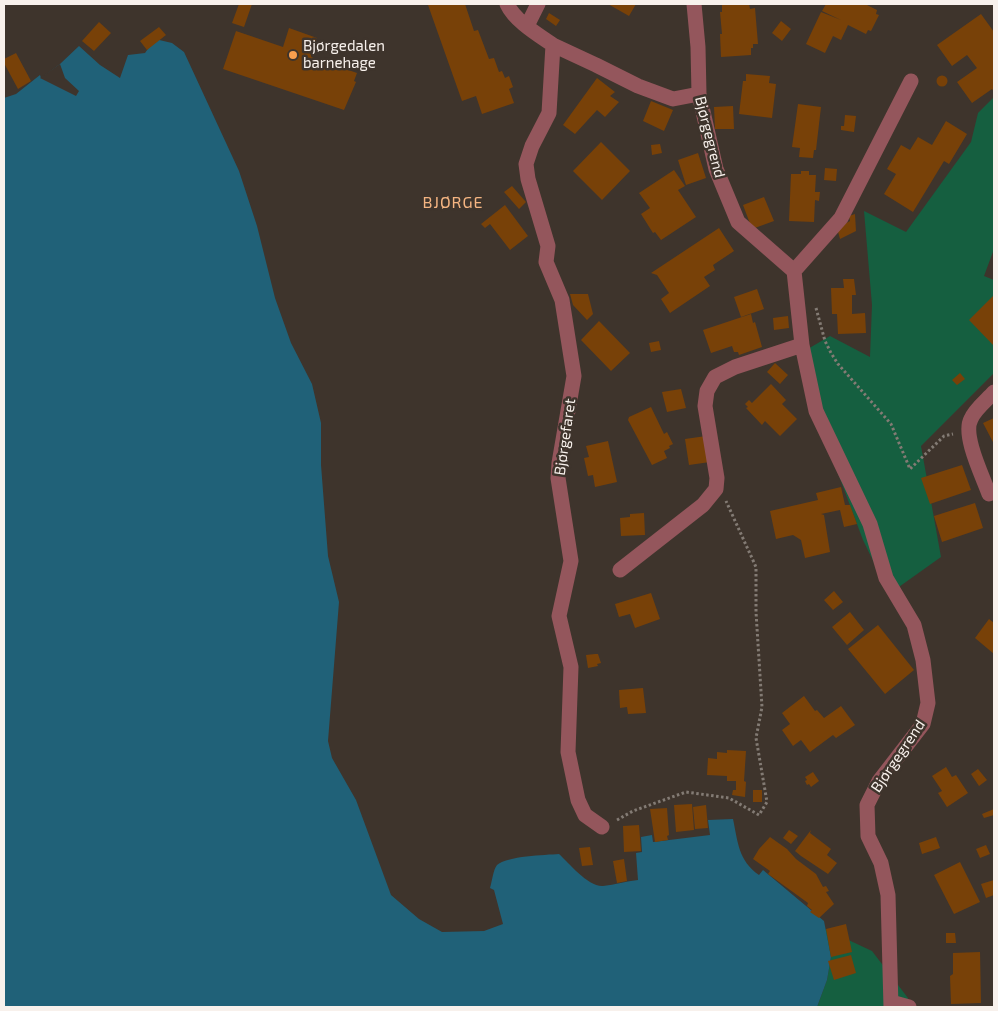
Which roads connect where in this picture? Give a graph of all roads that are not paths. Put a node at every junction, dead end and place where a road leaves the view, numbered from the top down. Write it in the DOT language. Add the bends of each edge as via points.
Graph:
graph roads {
  1 [pos="507,4"];
  2 [pos="538,4"];
  3 [pos="694,4"];
  4 [pos="527,26"];
  5 [pos="552,45"];
  6 [pos="912,82"];
  7 [pos="699,94"];
  8 [pos="794,271"];
  9 [pos="802,345"];
  10 [pos="994,392"];
  11 [pos="988,494"];
  12 [pos="620,570"];
  13 [pos="602,827"];
  14 [pos="891,1005"];
  15 [pos="909,1007"];
  1 -- 4 [label="street"];
  2 -- 4 [label="street"];
  3 -- 7 [label="street, Bjørgegrend"];
  4 -- 5 [label="street"];
  5 -- 7 [label="street" via="673,99"];
  5 -- 13 [label="street, Bjørgefaret" via="549,113 526,164 548,246 546,262 562,300 574,376 558,478 571,561 559,616 571,667 568,752 578,800 585,815"];
  6 -- 8 [label="street" via="841,218"];
  7 -- 8 [label="street, Bjørgegrend" via="716,169 738,222"];
  8 -- 9 [label="street, Bjørgegrend"];
  9 -- 12 [label="street" via="715,377 707,390 705,406 716,489 703,505"];
  9 -- 14 [label="street, Bjørgegrend" via="816,411 870,524 886,578 914,625 923,660 928,703 923,724 879,781 867,805 868,836 881,863 888,895"];
  10 -- 11 [label="street" via="970,418 968,429"];
  14 -- 15 [label="street"];
}
